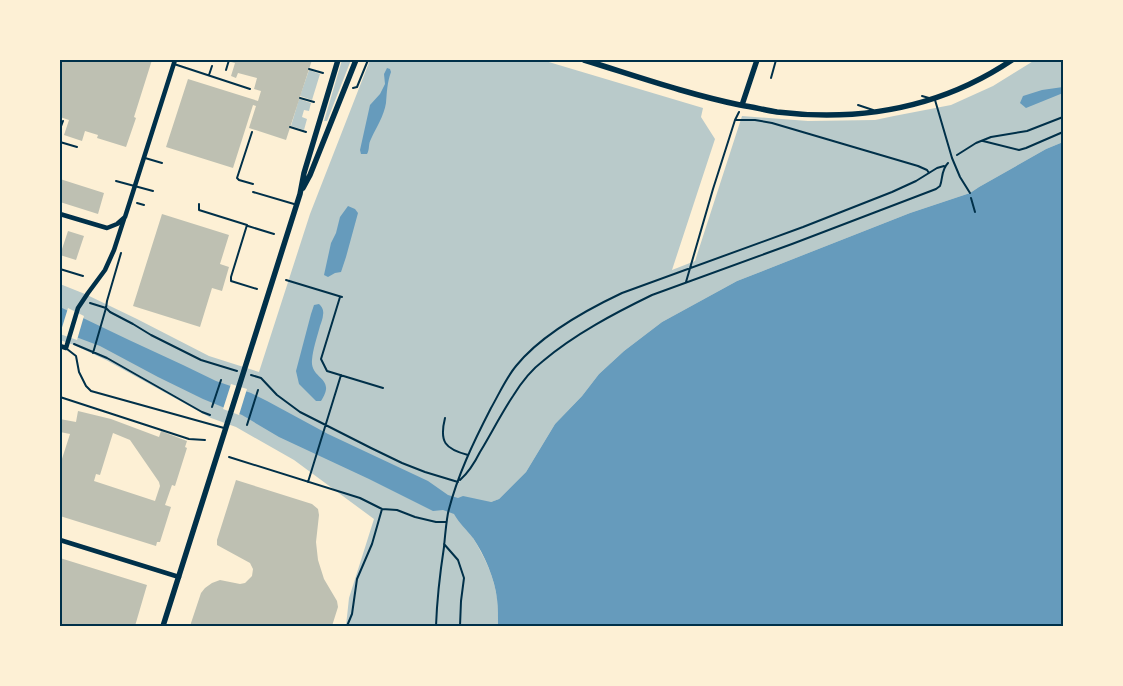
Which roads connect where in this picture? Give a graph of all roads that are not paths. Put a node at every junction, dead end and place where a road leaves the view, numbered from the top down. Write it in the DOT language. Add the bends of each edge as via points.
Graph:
graph roads {
  1 [pos="338,60"];
  2 [pos="356,60"];
  3 [pos="584,60"];
  4 [pos="757,60"];
  5 [pos="776,60"];
  6 [pos="999,61"];
  7 [pos="174,62"];
  8 [pos="1010,62"];
  9 [pos="212,66"];
  10 [pos="209,76"];
  11 [pos="771,78"];
  12 [pos="963,80"];
  13 [pos="972,82"];
  14 [pos="250,89"];
  15 [pos="922,96"];
  16 [pos="934,99"];
  17 [pos="742,105"];
  18 [pos="858,105"];
  19 [pos="878,112"];
  20 [pos="63,121"];
  21 [pos="60,129"];
  22 [pos="60,142"];
  23 [pos="77,147"];
  24 [pos="145,158"];
  25 [pos="162,163"];
  26 [pos="116,181"];
  27 [pos="135,186"];
  28 [pos="153,192"];
  29 [pos="252,192"];
  30 [pos="970,193"];
  31 [pos="300,194"];
  32 [pos="296,205"];
  33 [pos="60,214"];
  34 [pos="125,217"];
  35 [pos="60,269"];
  36 [pos="83,276"];
  37 [pos="61,347"];
  38 [pos="226,429"];
  39 [pos="60,540"];
  40 [pos="179,577"];
  41 [pos="163,626"];
  1 -- 31 [label="street"];
  2 -- 31 [label="street"];
  3 -- 17 [label="street"];
  4 -- 17 [label="street"];
  5 -- 11 [label="lane"];
  6 -- 8 [label="lane"];
  7 -- 10 [label="lane"];
  7 -- 24 [label="street"];
  8 -- 13 [label="street"];
  9 -- 10 [label="lane"];
  10 -- 14 [label="lane"];
  12 -- 13 [label="lane"];
  13 -- 16 [label="street"];
  15 -- 16 [label="lane"];
  16 -- 19 [label="street"];
  16 -- 30 [label="lane" via="952,158"];
  17 -- 19 [label="street" via="819,115"];
  18 -- 19 [label="lane"];
  20 -- 21 [label="lane"];
  22 -- 23 [label="lane"];
  24 -- 25 [label="lane"];
  24 -- 27 [label="street"];
  26 -- 27 [label="lane"];
  27 -- 28 [label="lane"];
  27 -- 34 [label="street"];
  29 -- 32 [label="lane"];
  31 -- 32 [label="street"];
  32 -- 38 [label="street"];
  33 -- 34 [label="street" via="107,228"];
  34 -- 37 [label="street" via="105,270 77,311 69,337"];
  35 -- 36 [label="lane"];
  37 -- 38 [label="lane" via="76,356 79,372 91,391"];
  38 -- 40 [label="street"];
  39 -- 40 [label="street"];
  40 -- 41 [label="street"];
}
